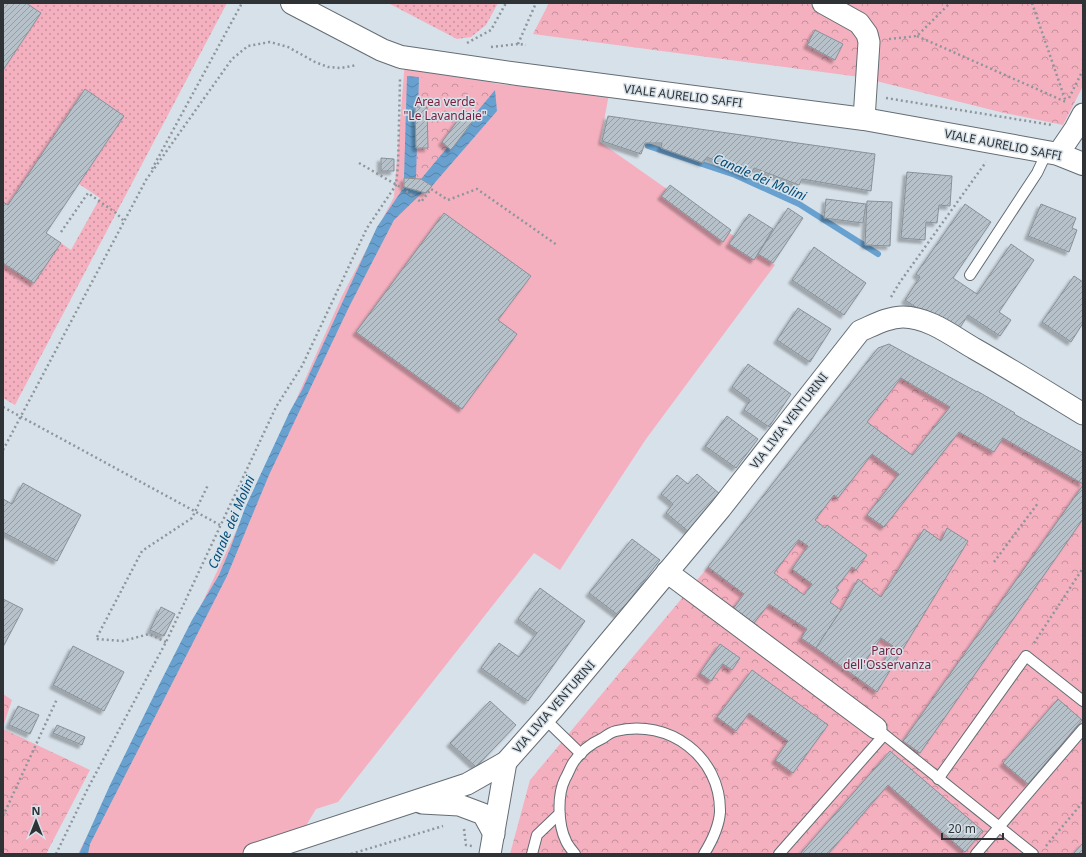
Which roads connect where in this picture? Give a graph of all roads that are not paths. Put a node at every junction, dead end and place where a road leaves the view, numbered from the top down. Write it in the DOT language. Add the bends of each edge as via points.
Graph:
graph roads {
  1 [pos="292,3"];
  2 [pos="823,3"];
  3 [pos="1075,115"];
  4 [pos="864,119"];
  5 [pos="1053,153"];
  6 [pos="1083,164"];
  7 [pos="970,275"];
  8 [pos="1083,414"];
  9 [pos="667,572"];
  10 [pos="1083,701"];
  11 [pos="545,719"];
  12 [pos="1083,728"];
  13 [pos="880,732"];
  14 [pos="581,754"];
  15 [pos="506,762"];
  16 [pos="938,779"];
  17 [pos="411,802"];
  18 [pos="559,814"];
  19 [pos="999,827"];
  20 [pos="492,846"];
  21 [pos="254,854"];
  22 [pos="532,854"];
  23 [pos="575,854"];
  24 [pos="704,854"];
  25 [pos="779,854"];
  26 [pos="976,854"];
  27 [pos="1033,854"];
  1 -- 4 [label="street, VIALE AURELIO SAFFI" via="382,50 401,57"];
  2 -- 4 [label="street" via="859,23 867,34 869,42"];
  3 -- 5 [label="street"];
  4 -- 5 [label="street, VIALE AURELIO SAFFI"];
  5 -- 6 [label="street, VIALE AURELIO SAFFI"];
  5 -- 7 [label="lane"];
  8 -- 9 [label="street, VIA LIVIA VENTURINI" via="936,324 904,317 890,318 860,331 721,508"];
  9 -- 11 [label="street, VIA LIVIA VENTURINI"];
  9 -- 13 [label="street"];
  10 -- 16 [label="lane" via="1026,656"];
  11 -- 14 [label="lane"];
  11 -- 15 [label="street, VIA LIVIA VENTURINI"];
  12 -- 19 [label="lane"];
  13 -- 16 [label="lane"];
  13 -- 25 [label="lane"];
  14 -- 18 [label="lane" via="573,762 562,787"];
  14 -- 24 [label="lane" via="593,743 616,731 641,728 666,732 689,745 706,763 717,786 720,812 714,837"];
  15 -- 17 [label="street, VIA LIVIA VENTURINI" via="467,784"];
  15 -- 20 [label="street"];
  16 -- 19 [label="lane"];
  17 -- 20 [label="street, VIA LIVIA VENTURINI" via="459,805 483,814"];
  17 -- 21 [label="street, VIA LIVIA VENTURINI"];
  18 -- 22 [label="lane" via="537,835"];
  18 -- 23 [label="lane" via="566,841"];
  19 -- 26 [label="lane"];
  19 -- 27 [label="lane"];
}
